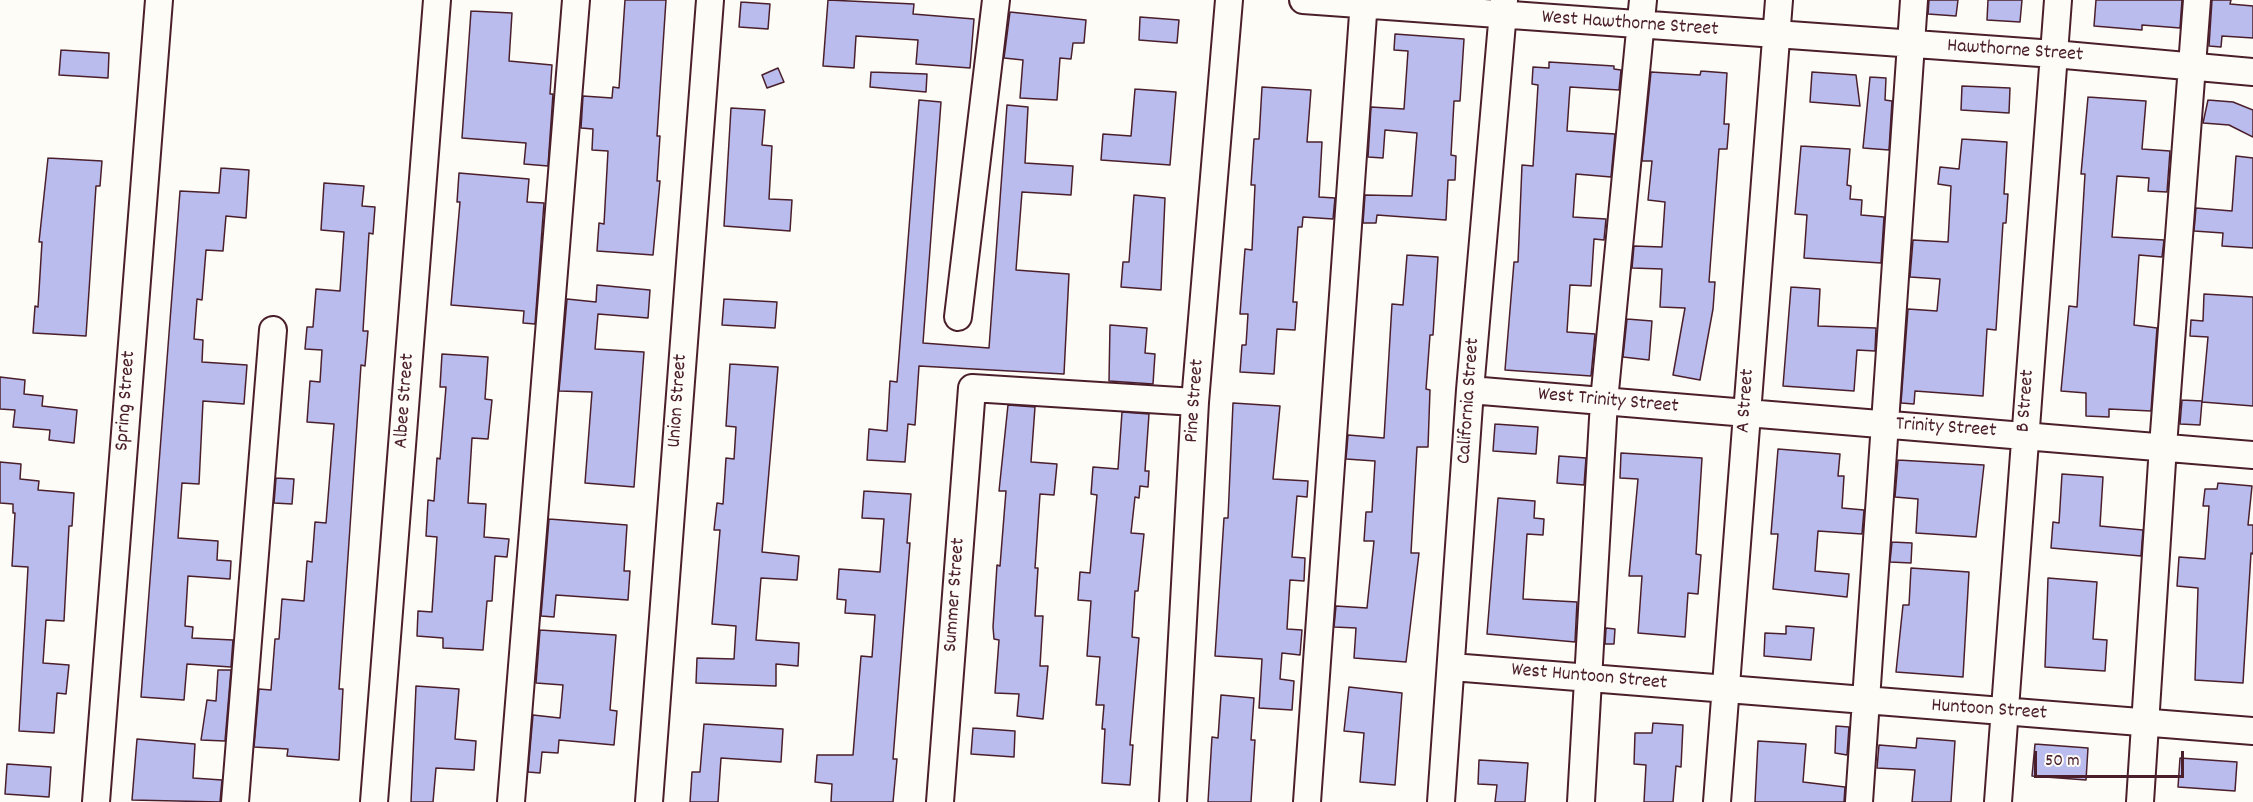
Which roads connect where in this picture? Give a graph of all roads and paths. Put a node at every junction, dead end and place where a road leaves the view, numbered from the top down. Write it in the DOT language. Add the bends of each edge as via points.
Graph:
graph roads {
  1 [pos="159,0"];
  2 [pos="437,0"];
  3 [pos="576,0"];
  4 [pos="710,0"];
  5 [pos="996,0"];
  6 [pos="1229,0"];
  7 [pos="1303,0"];
  8 [pos="1643,0"];
  9 [pos="1779,0"];
  10 [pos="1914,0"];
  11 [pos="2058,0"];
  12 [pos="2197,0"];
  13 [pos="1364,2"];
  14 [pos="1503,8"];
  15 [pos="1641,26"];
  16 [pos="1777,36"];
  17 [pos="1910,45"];
  18 [pos="2054,54"];
  19 [pos="2193,67"];
  20 [pos="2253,72"];
  21 [pos="958,317"];
  22 [pos="273,330"];
  23 [pos="1470,390"];
  24 [pos="1604,401"];
  25 [pos="1195,402"];
  26 [pos="1746,413"];
  27 [pos="1886,425"];
  28 [pos="2024,435"];
  29 [pos="2163,446"];
  30 [pos="2253,455"];
  31 [pos="1452,667"];
  32 [pos="1590,678"];
  33 [pos="1725,689"];
  34 [pos="1866,702"];
  35 [pos="2005,713"];
  36 [pos="2145,723"];
  37 [pos="2253,731"];
  38 [pos="96,802"];
  39 [pos="235,802"];
  40 [pos="374,802"];
  41 [pos="511,802"];
  42 [pos="649,802"];
  43 [pos="940,802"];
  44 [pos="1173,802"];
  45 [pos="1307,802"];
  46 [pos="1441,802"];
  47 [pos="1581,802"];
  48 [pos="1717,802"];
  49 [pos="1859,802"];
  50 [pos="1998,802"];
  51 [pos="2140,802"];
  1 -- 38 [label="street, Spring Street"];
  2 -- 40 [label="street, Albee Street"];
  3 -- 41 [label="street"];
  4 -- 42 [label="street, Union Street"];
  5 -- 21 [label="street"];
  6 -- 25 [label="street, Pine Street"];
  7 -- 13 [label="street, West Hawthorne Street"];
  8 -- 15 [label="street"];
  9 -- 16 [label="street, A Street"];
  10 -- 17 [label="street"];
  11 -- 18 [label="street, B Street"];
  12 -- 19 [label="street"];
  13 -- 14 [label="street, West Hawthorne Street"];
  13 -- 45 [label="street"];
  14 -- 15 [label="street, West Hawthorne Street"];
  14 -- 23 [label="street, California Street"];
  15 -- 16 [label="street, West Hawthorne Street"];
  15 -- 24 [label="street"];
  16 -- 17 [label="street, Hawthorne Street"];
  16 -- 26 [label="street, A Street"];
  17 -- 18 [label="street, Hawthorne Street"];
  17 -- 27 [label="street"];
  18 -- 19 [label="street, Hawthorne Street"];
  18 -- 28 [label="street, B Street"];
  19 -- 20 [label="street, Hawthorne Street"];
  19 -- 29 [label="street"];
  22 -- 39 [label="street"];
  23 -- 24 [label="street, West Trinity Street"];
  23 -- 31 [label="street, California Street"];
  24 -- 26 [label="street, West Trinity Street"];
  24 -- 32 [label="street"];
  25 -- 43 [label="street, Summer Street" via="972,388"];
  25 -- 44 [label="street, Pine Street"];
  26 -- 27 [label="street, Trinity Street"];
  26 -- 33 [label="street, A Street"];
  27 -- 28 [label="street, Trinity Street"];
  27 -- 34 [label="street"];
  28 -- 29 [label="street, Trinity Street"];
  28 -- 35 [label="street, B Street"];
  29 -- 30 [label="street, Trinity Street"];
  29 -- 36 [label="street"];
  31 -- 32 [label="street, West Huntoon Street"];
  31 -- 46 [label="street, California Street"];
  32 -- 33 [label="street, West Huntoon Street"];
  32 -- 47 [label="street"];
  33 -- 34 [label="street, Huntoon Street"];
  33 -- 48 [label="street, A Street"];
  34 -- 35 [label="street, Huntoon Street"];
  34 -- 49 [label="street"];
  35 -- 36 [label="street, Huntoon Street"];
  35 -- 50 [label="street, B Street"];
  36 -- 37 [label="street, Huntoon Street"];
  36 -- 51 [label="street"];
}
